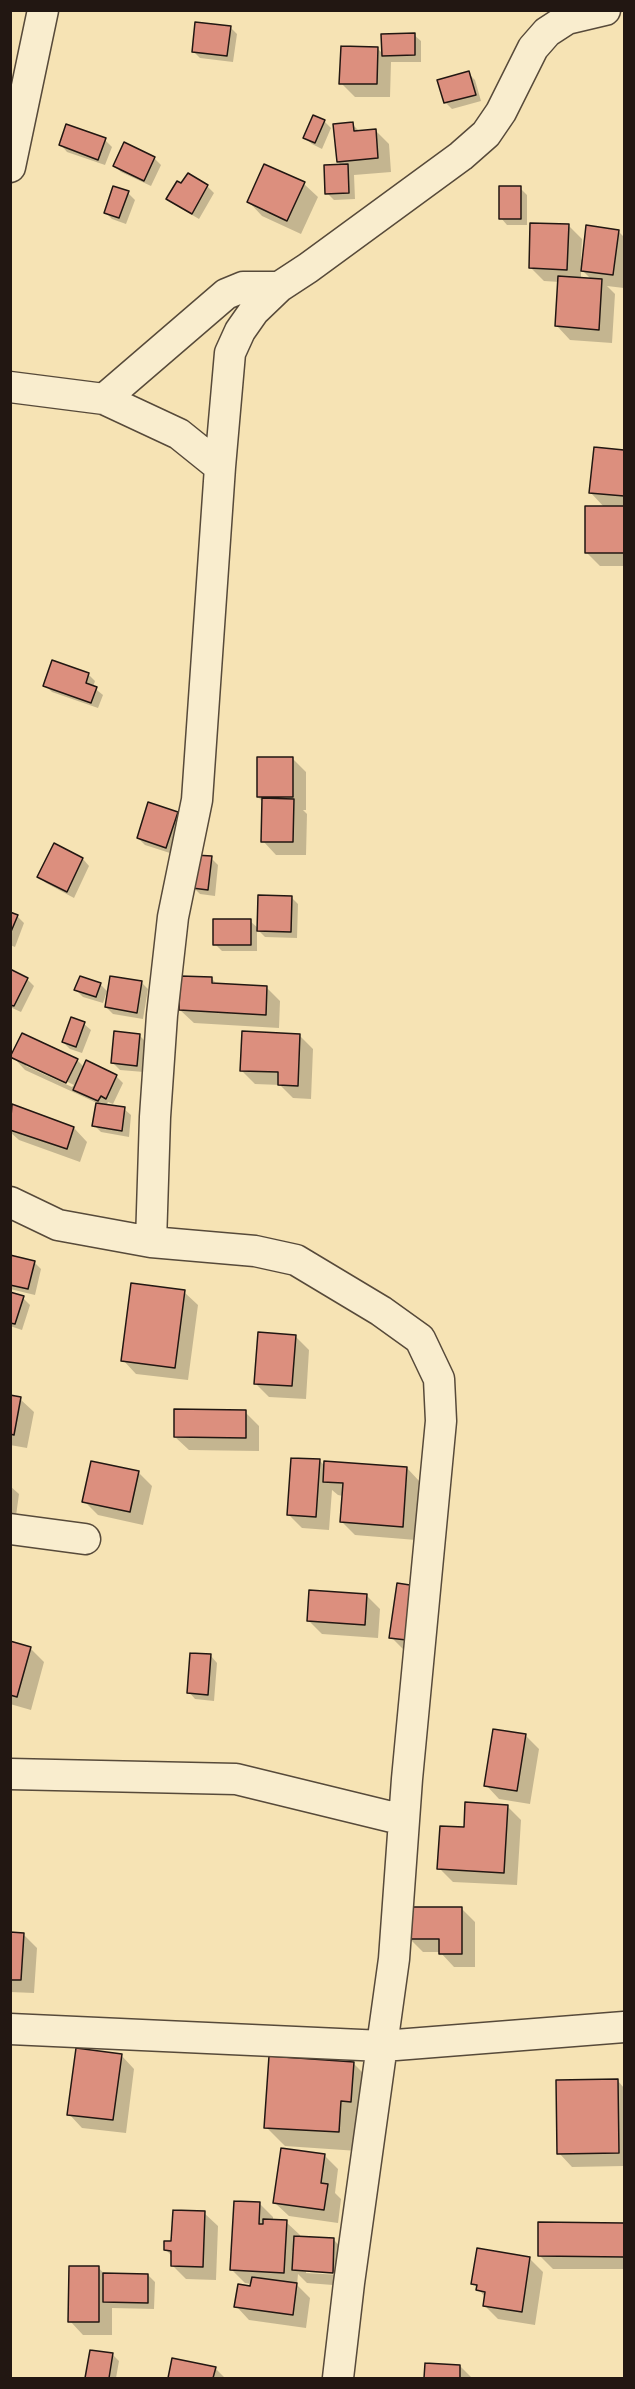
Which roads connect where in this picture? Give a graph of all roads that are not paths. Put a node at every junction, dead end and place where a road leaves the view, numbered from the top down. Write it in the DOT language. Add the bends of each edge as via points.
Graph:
graph roads {
  1 [pos="43,10"];
  2 [pos="605,10"];
  3 [pos="10,167"];
  4 [pos="279,287"];
  5 [pos="10,387"];
  6 [pos="104,399"];
  7 [pos="220,467"];
  8 [pos="10,1202"];
  9 [pos="151,1242"];
  10 [pos="10,1529"];
  11 [pos="85,1539"];
  12 [pos="10,1774"];
  13 [pos="404,1820"];
  14 [pos="624,2027"];
  15 [pos="10,2029"];
  16 [pos="383,2046"];
  17 [pos="338,2379"];
  1 -- 3 [label="street"];
  2 -- 4 [label="street" via="567,19 547,32 533,48 486,134"];
  4 -- 6 [label="street" via="243,287 226,294"];
  4 -- 7 [label="street" via="254,311 230,353"];
  5 -- 6 [label="street"];
  6 -- 7 [label="street" via="179,434"];
  7 -- 9 [label="street" via="197,800 172,917 162,1015"];
  8 -- 9 [label="street" via="58,1225"];
  9 -- 13 [label="street" via="255,1251 296,1260 420,1339 439,1379 441,1421"];
  10 -- 11 [label="street"];
  12 -- 13 [label="street" via="236,1779"];
  13 -- 16 [label="street"];
  14 -- 16 [label="street"];
  15 -- 16 [label="street"];
  16 -- 17 [label="street"];
}
